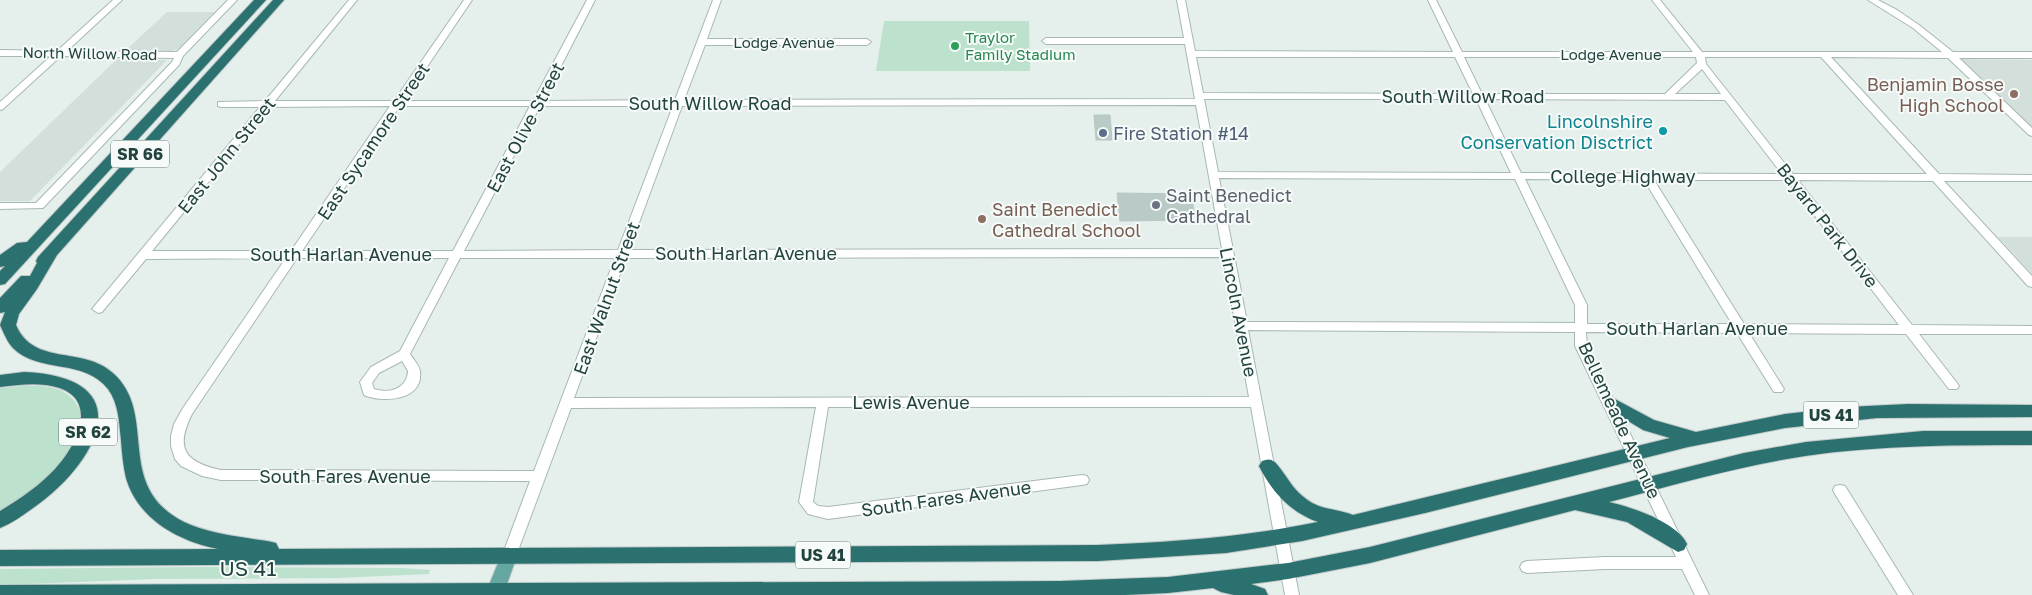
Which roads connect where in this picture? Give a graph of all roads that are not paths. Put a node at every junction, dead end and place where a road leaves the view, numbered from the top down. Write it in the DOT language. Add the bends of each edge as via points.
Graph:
graph roads {
  1 [pos="118,0"];
  2 [pos="233,0"];
  3 [pos="249,0"];
  4 [pos="260,0"];
  5 [pos="279,0"];
  6 [pos="353,0"];
  7 [pos="468,0"];
  8 [pos="591,0"];
  9 [pos="717,0"];
  10 [pos="1181,0"];
  11 [pos="1432,0"];
  12 [pos="1656,0"];
  13 [pos="1663,0"];
  14 [pos="1872,0"];
  15 [pos="1667,12"];
  16 [pos="224,39"];
  17 [pos="1046,41"];
  18 [pos="1188,41"];
  19 [pos="702,42"];
  20 [pos="867,42"];
  21 [pos="0,52"];
  22 [pos="60,53"];
  23 [pos="1458,53"];
  24 [pos="1190,54"];
  25 [pos="1823,54"];
  26 [pos="1949,54"];
  27 [pos="180,55"];
  28 [pos="2032,55"];
  29 [pos="1701,59"];
  30 [pos="1479,96"];
  31 [pos="1668,96"];
  32 [pos="1728,97"];
  33 [pos="1199,99"];
  34 [pos="268,103"];
  35 [pos="399,103"];
  36 [pos="538,103"];
  37 [pos="679,103"];
  38 [pos="221,104"];
  39 [pos="0,107"];
  40 [pos="2032,133"];
  41 [pos="1213,175"];
  42 [pos="1519,176"];
  43 [pos="1647,177"];
  44 [pos="1791,177"];
  45 [pos="1935,177"];
  46 [pos="2032,178"];
  47 [pos="0,206"];
  48 [pos="51,225"];
  49 [pos="1228,252"];
  50 [pos="50,254"];
  51 [pos="296,254"];
  52 [pos="458,254"];
  53 [pos="622,254"];
  54 [pos="144,255"];
  55 [pos="0,262"];
  56 [pos="0,280"];
  57 [pos="2032,283"];
  58 [pos="0,308"];
  59 [pos="98,309"];
  60 [pos="1242,326"];
  61 [pos="1581,328"];
  62 [pos="1741,328"];
  63 [pos="1908,330"];
  64 [pos="2032,330"];
  65 [pos="404,354"];
  66 [pos="0,381"];
  67 [pos="1953,386"];
  68 [pos="1778,389"];
  69 [pos="1256,402"];
  70 [pos="823,403"];
  71 [pos="1611,403"];
  72 [pos="566,404"];
  73 [pos="2032,411"];
  74 [pos="177,432"];
  75 [pos="1695,438"];
  76 [pos="2032,438"];
  77 [pos="1634,454"];
  78 [pos="1268,466"];
  79 [pos="540,476"];
  80 [pos="1082,480"];
  81 [pos="1649,484"];
  82 [pos="1840,490"];
  83 [pos="1572,504"];
  84 [pos="0,520"];
  85 [pos="1361,520"];
  86 [pos="1281,537"];
  87 [pos="1678,544"];
  88 [pos="509,556"];
  89 [pos="384,557"];
  90 [pos="0,558"];
  91 [pos="1687,563"];
  92 [pos="1527,567"];
  93 [pos="1288,571"];
  94 [pos="1210,581"];
  95 [pos="225,592"];
  96 [pos="495,593"];
  97 [pos="0,594"];
  98 [pos="202,595"];
  99 [pos="1258,595"];
  100 [pos="1292,595"];
  101 [pos="1702,595"];
  102 [pos="1906,595"];
  1 -- 22 [label="street"];
  2 -- 27 [label="street"];
  3 -- 16 [label="highway"];
  4 -- 16 [label="highway, SR 66"];
  5 -- 50 [label="highway, SR 66"];
  6 -- 34 [label="street, East John Street"];
  7 -- 35 [label="street, East Sycamore Street"];
  8 -- 36 [label="street, East Olive Street"];
  9 -- 19 [label="street, East Walnut Street"];
  10 -- 18 [label="street, Lincoln Avenue"];
  11 -- 23 [label="street, Bellemeade Avenue"];
  12 -- 15 [label="street, Bayard Park Drive"];
  13 -- 15 [label="street"];
  14 -- 26 [label="street" via="1907,20"];
  15 -- 29 [label="street, Bayard Park Drive"];
  16 -- 48 [label="highway, SR 66"];
  17 -- 18 [label="street"];
  18 -- 24 [label="street, Lincoln Avenue"];
  19 -- 20 [label="street, Lodge Avenue"];
  19 -- 37 [label="street, East Walnut Street"];
  21 -- 22 [label="street, North Willow Road"];
  22 -- 27 [label="street, North Willow Road"];
  22 -- 39 [label="street"];
  23 -- 24 [label="street, Lodge Avenue"];
  23 -- 29 [label="street, Lodge Avenue"];
  23 -- 30 [label="street, Bellemeade Avenue"];
  24 -- 33 [label="street, Lincoln Avenue"];
  25 -- 26 [label="street, Lodge Avenue"];
  25 -- 29 [label="street, Lodge Avenue"];
  25 -- 45 [label="street"];
  26 -- 28 [label="street, Lodge Avenue"];
  26 -- 40 [label="street"];
  27 -- 47 [label="street" via="176,63 39,206"];
  29 -- 31 [label="street"];
  29 -- 32 [label="street, Bayard Park Drive"];
  30 -- 31 [label="street, South Willow Road"];
  30 -- 33 [label="street, South Willow Road"];
  30 -- 42 [label="street, Bellemeade Avenue"];
  31 -- 32 [label="street, South Willow Road"];
  32 -- 44 [label="street, Bayard Park Drive"];
  33 -- 37 [label="street, South Willow Road"];
  33 -- 41 [label="street, Lincoln Avenue"];
  34 -- 35 [label="street, South Willow Road"];
  34 -- 38 [label="street, South Willow Road"];
  34 -- 54 [label="street, East John Street"];
  35 -- 36 [label="street, South Willow Road"];
  35 -- 51 [label="street, East Sycamore Street"];
  36 -- 37 [label="street, South Willow Road"];
  36 -- 52 [label="street, East Olive Street"];
  37 -- 53 [label="street, East Walnut Street"];
  41 -- 42 [label="street, College Highway"];
  41 -- 49 [label="street, Lincoln Avenue"];
  42 -- 43 [label="street, College Highway"];
  42 -- 61 [label="street, Bellemeade Avenue" via="1580,305"];
  43 -- 44 [label="street, College Highway"];
  43 -- 62 [label="street"];
  44 -- 45 [label="street, College Highway"];
  44 -- 63 [label="street, Bayard Park Drive"];
  45 -- 46 [label="street, College Highway"];
  45 -- 57 [label="street"];
  48 -- 55 [label="highway, SR 66"];
  48 -- 56 [label="highway"];
  49 -- 53 [label="street, South Harlan Avenue"];
  49 -- 60 [label="street, Lincoln Avenue"];
  50 -- 58 [label="highway, SR 66"];
  50 -- 89 [label="highway" via="12,313 8,325 18,344 33,354 87,365 105,375 118,388 126,409 136,483 154,510 174,525 218,542 286,551"];
  51 -- 52 [label="street, South Harlan Avenue"];
  51 -- 54 [label="street, South Harlan Avenue"];
  51 -- 74 [label="street, East Sycamore Street" via="187,411"];
  52 -- 53 [label="street, South Harlan Avenue"];
  52 -- 65 [label="street, East Olive Street"];
  53 -- 72 [label="street, East Walnut Street"];
  54 -- 59 [label="street, East John Street"];
  60 -- 61 [label="street, South Harlan Avenue"];
  60 -- 69 [label="street, Lincoln Avenue"];
  61 -- 62 [label="street, South Harlan Avenue"];
  61 -- 71 [label="street, Bellemeade Avenue" via="1582,346"];
  62 -- 63 [label="street, South Harlan Avenue"];
  62 -- 68 [label="street"];
  63 -- 64 [label="street, South Harlan Avenue"];
  63 -- 67 [label="street, Bayard Park Drive"];
  66 -- 84 [label="highway, SR 62" via="42,378 73,386 84,395 90,412 85,441 68,467 41,492"];
  69 -- 70 [label="street, Lewis Avenue"];
  69 -- 78 [label="street, Lincoln Avenue"];
  70 -- 72 [label="street, Lewis Avenue"];
  70 -- 80 [label="street, South Fares Avenue" via="806,502 812,509 828,513"];
  71 -- 75 [label="highway" via="1649,425"];
  71 -- 77 [label="street, Bellemeade Avenue"];
  72 -- 79 [label="street, East Walnut Street"];
  73 -- 75 [label="highway, US 41" via="1923,409 1850,413 1788,420"];
  74 -- 79 [label="street, South Fares Avenue" via="178,453 191,467 221,475"];
  75 -- 77 [label="highway, US 41"];
  76 -- 81 [label="highway, US 41" via="1923,438 1841,445 1744,460"];
  77 -- 81 [label="street, Bellemeade Avenue"];
  77 -- 85 [label="highway, US 41"];
  78 -- 85 [label="highway" via="1285,492 1302,506 1328,517"];
  78 -- 86 [label="street, Lincoln Avenue"];
  79 -- 88 [label="street, East Walnut Street"];
  81 -- 83 [label="highway, US 41"];
  81 -- 87 [label="street, Bellemeade Avenue"];
  82 -- 102 [label="street"];
  83 -- 87 [label="highway" via="1628,513 1655,526"];
  83 -- 93 [label="highway, US 41" via="1370,555"];
  85 -- 86 [label="highway, US 41"];
  86 -- 88 [label="highway, US 41" via="1208,547 1098,554"];
  86 -- 93 [label="street, Lincoln Avenue"];
  87 -- 91 [label="street, Bellemeade Avenue"];
  88 -- 89 [label="highway, US 41"];
  88 -- 96 [label="main road, East Walnut Street"];
  89 -- 90 [label="highway, US 41"];
  91 -- 92 [label="street"];
  91 -- 101 [label="street, Bellemeade Avenue"];
  93 -- 94 [label="highway, US 41"];
  93 -- 100 [label="street, Lincoln Avenue"];
  94 -- 96 [label="highway, US 41" via="1061,589"];
  94 -- 99 [label="highway"];
  95 -- 96 [label="highway, US 41 / US 41"];
  95 -- 97 [label="highway, US 41 / US 41"];
  95 -- 98 [label="highway"];
}
